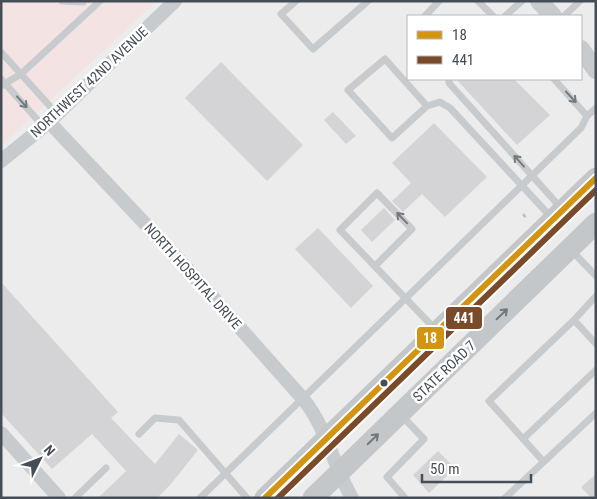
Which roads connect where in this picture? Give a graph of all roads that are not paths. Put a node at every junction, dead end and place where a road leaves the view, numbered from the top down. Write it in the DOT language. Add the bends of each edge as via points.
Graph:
graph roads {
  1 [pos="62,1"];
  2 [pos="100,1"];
  3 [pos="174,1"];
  4 [pos="296,1"];
  5 [pos="368,1"];
  6 [pos="439,1"];
  7 [pos="478,1"];
  8 [pos="522,1"];
  9 [pos="540,1"];
  10 [pos="580,1"];
  11 [pos="83,2"];
  12 [pos="84,15"];
  13 [pos="425,15"];
  14 [pos="492,15"];
  15 [pos="506,15"];
  16 [pos="552,15"];
  17 [pos="565,15"];
  18 [pos="1,52"];
  19 [pos="586,53"];
  20 [pos="596,70"];
  21 [pos="21,74"];
  22 [pos="449,80"];
  23 [pos="555,80"];
  24 [pos="3,83"];
  25 [pos="427,106"];
  26 [pos="596,108"];
  27 [pos="587,116"];
  28 [pos="50,121"];
  29 [pos="1,160"];
  30 [pos="532,176"];
  31 [pos="596,178"];
  32 [pos="522,186"];
  33 [pos="558,215"];
  34 [pos="596,223"];
  35 [pos="569,248"];
  36 [pos="375,266"];
  37 [pos="596,276"];
  38 [pos="596,296"];
  39 [pos="406,298"];
  40 [pos="574,320"];
  41 [pos="437,331"];
  42 [pos="596,344"];
  43 [pos="596,370"];
  44 [pos="304,400"];
  45 [pos="596,413"];
  46 [pos="400,414"];
  47 [pos="1,433"];
  48 [pos="139,434"];
  49 [pos="326,438"];
  50 [pos="523,439"];
  51 [pos="544,461"];
  52 [pos="106,468"];
  53 [pos="225,474"];
  54 [pos="338,474"];
  55 [pos="59,498"];
  56 [pos="74,498"];
  57 [pos="200,498"];
  58 [pos="247,498"];
  59 [pos="265,498"];
  60 [pos="313,498"];
  61 [pos="352,498"];
  62 [pos="405,498"];
  63 [pos="505,498"];
  1 -- 11 [label="lane"];
  2 -- 12 [label="lane"];
  3 -- 28 [label="street, NORTHWEST 42ND AVENUE"];
  4 -- 5 [label="lane" via="281,14 314,49"];
  6 -- 13 [label="lane"];
  7 -- 14 [label="lane"];
  8 -- 15 [label="lane"];
  9 -- 16 [label="street"];
  10 -- 17 [label="lane"];
  11 -- 12 [label="lane"];
  12 -- 21 [label="lane"];
  18 -- 21 [label="lane"];
  19 -- 20 [label="street"];
  21 -- 24 [label="lane"];
  21 -- 28 [label="lane"];
  30 -- 22 [label="lane, one-way"];
  23 -- 27 [label="lane, one-way"];
  24 -- 28 [label="lane, one-way"];
  25 -- 25 [label="lane" via="384,59 348,90 392,138"];
  25 -- 32 [label="lane" via="440,102 450,108"];
  26 -- 27 [label="lane"];
  27 -- 30 [label="lane" via="581,128"];
  28 -- 29 [label="street, NORTHWEST 42ND AVENUE"];
  28 -- 44 [label="street, NORTH HOSPITAL DRIVE"];
  30 -- 32 [label="lane"];
  30 -- 33 [label="lane"];
  31 -- 33 [label="main road"];
  32 -- 33 [label="lane"];
  32 -- 39 [label="lane"];
  33 -- 41 [label="main road"];
  34 -- 35 [label="main road, STATE ROAD 7"];
  35 -- 37 [label="lane"];
  46 -- 35 [label="main road, STATE ROAD 7, one-way"];
  36 -- 36 [label="lane, one-way" via="412,228 378,193 340,230"];
  36 -- 39 [label="lane"];
  38 -- 40 [label="lane"];
  39 -- 41 [label="lane"];
  39 -- 44 [label="lane"];
  40 -- 42 [label="lane"];
  40 -- 50 [label="lane" via="488,401"];
  41 -- 49 [label="main road"];
  43 -- 50 [label="lane"];
  44 -- 49 [label="street, NORTH HOSPITAL DRIVE" via="318,417"];
  44 -- 53 [label="lane"];
  45 -- 51 [label="lane"];
  54 -- 46 [label="main road, STATE ROAD 7, one-way"];
  46 -- 62 [label="lane" via="424,439 387,477"];
  47 -- 55 [label="street"];
  48 -- 53 [label="lane" via="155,418 179,420"];
  49 -- 54 [label="street, NORTH HOSPITAL DRIVE"];
  49 -- 59 [label="main road"];
  50 -- 51 [label="lane"];
  51 -- 63 [label="lane"];
  52 -- 56 [label="lane"];
  53 -- 57 [label="lane"];
  53 -- 58 [label="lane"];
  54 -- 60 [label="main road, STATE ROAD 7"];
  54 -- 61 [label="street, NORTH HOSPITAL DRIVE"];
}
